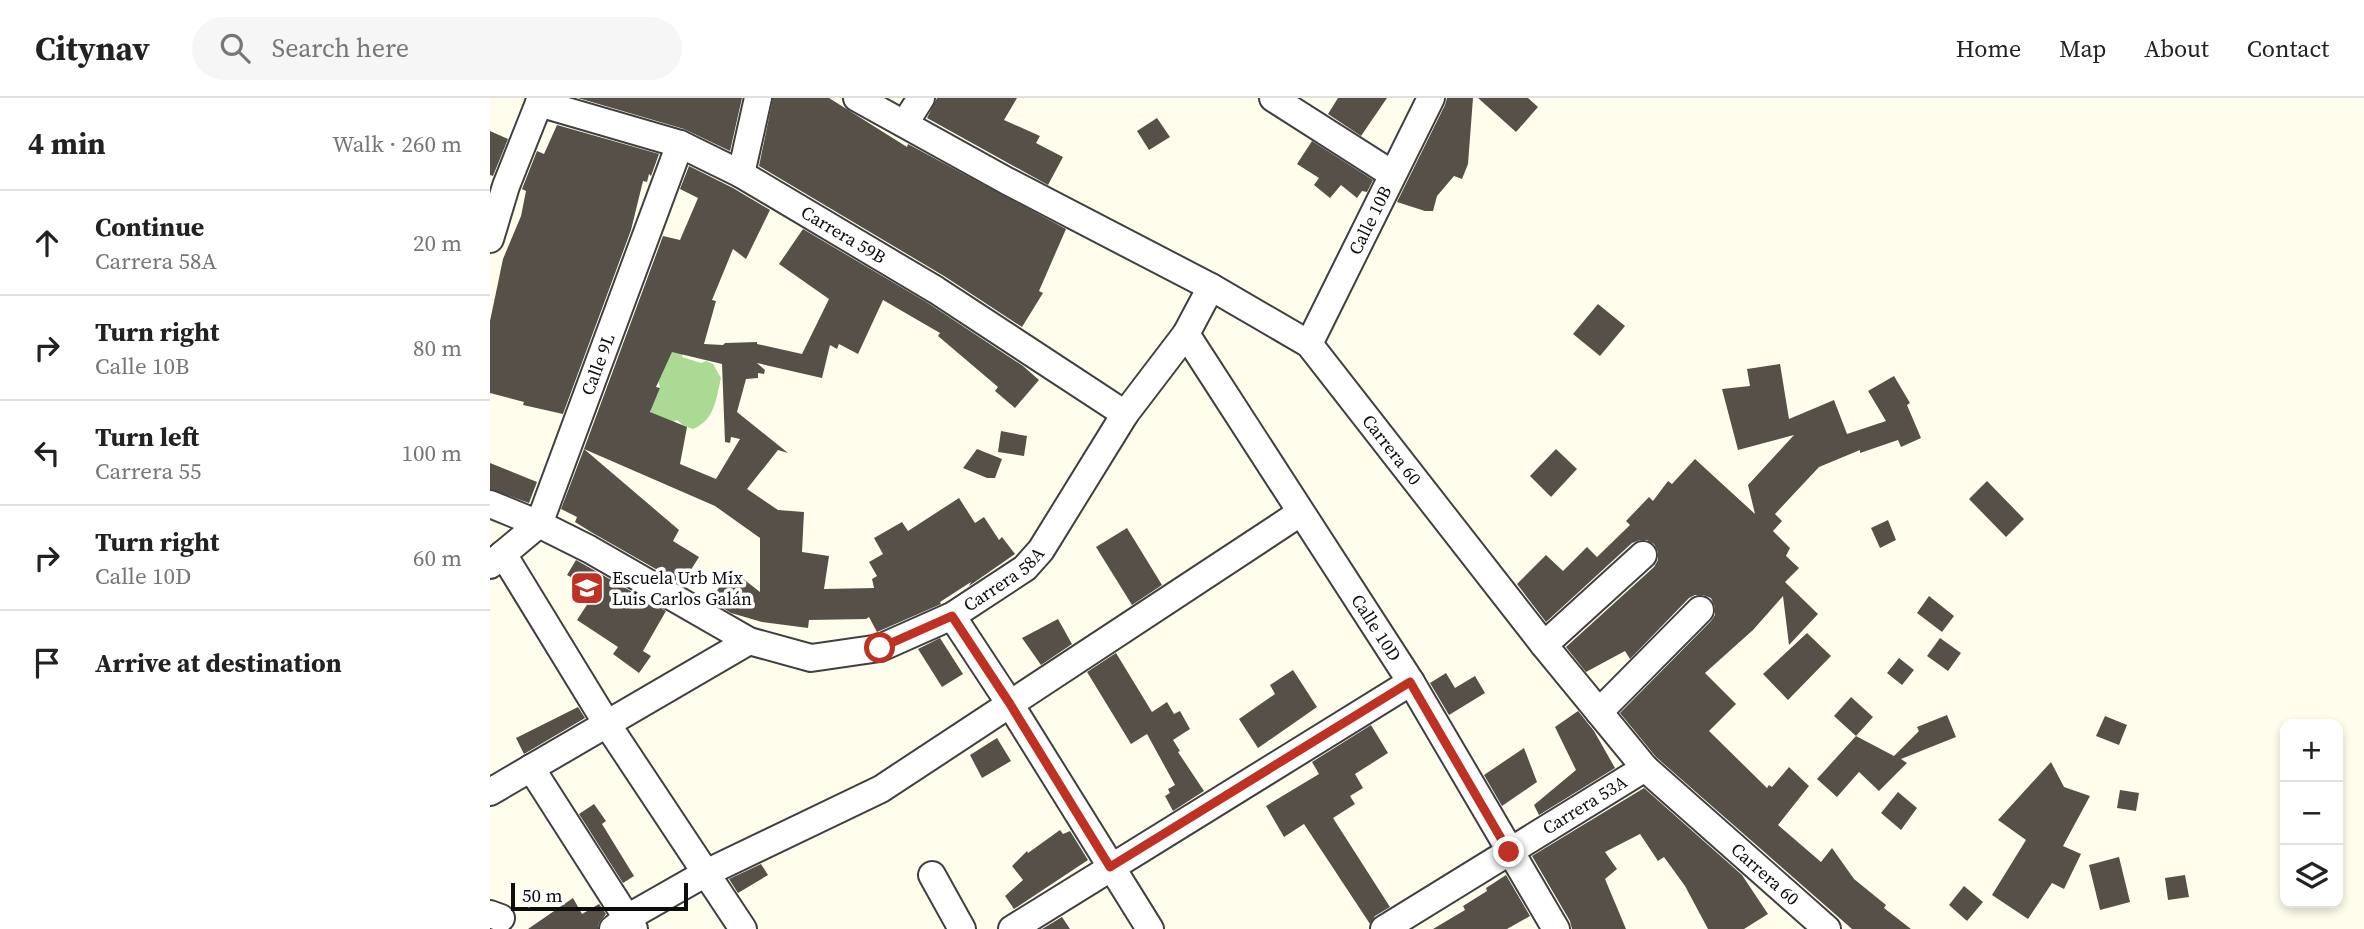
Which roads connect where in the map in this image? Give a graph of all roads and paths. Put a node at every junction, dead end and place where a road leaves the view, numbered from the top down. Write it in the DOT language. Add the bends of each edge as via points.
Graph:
graph roads {
  1 [pos="758,98"];
  2 [pos="857,98"];
  3 [pos="921,98"];
  4 [pos="1273,98"];
  5 [pos="1430,98"];
  6 [pos="540,100"];
  7 [pos="905,123"];
  8 [pos="680,144"];
  9 [pos="741,173"];
  10 [pos="1392,174"];
  11 [pos="498,183"];
  12 [pos="490,239"];
  13 [pos="1211,287"];
  14 [pos="1186,334"];
  15 [pos="1309,344"];
  16 [pos="1125,414"];
  17 [pos="490,504"];
  18 [pos="1300,513"];
  19 [pos="538,524"];
  20 [pos="1643,555"];
  21 [pos="496,560"];
  22 [pos="1700,610"];
  23 [pos="952,616"];
  24 [pos="749,640"];
  25 [pos="1544,645"];
  26 [pos="1410,682"];
  27 [pos="1010,704"];
  28 [pos="1599,712"];
  29 [pos="607,724"];
  30 [pos="531,768"];
  31 [pos="1645,768"];
  32 [pos="490,792"];
  33 [pos="1509,852"];
  34 [pos="1110,867"];
  35 [pos="706,873"];
  36 [pos="932,875"];
  37 [pos="1816,924"];
  38 [pos="625,925"];
  39 [pos="743,929"];
  40 [pos="962,929"];
  41 [pos="1012,929"];
  42 [pos="1150,929"];
  43 [pos="1384,929"];
  44 [pos="1556,929"];
  1 -- 9 [label="street"];
  2 -- 7 [label="street, Carrera 60"];
  3 -- 7 [label="street"];
  4 -- 10 [label="street"];
  5 -- 10 [label="street, Calle 10B"];
  6 -- 8 [label="street, Carrera 59B"];
  6 -- 11 [label="street"];
  7 -- 13 [label="street, Carrera 60"];
  8 -- 9 [label="street, Carrera 59B"];
  8 -- 19 [label="street, Calle 9L"];
  9 -- 16 [label="street, Carrera 59B" via="936,290"];
  10 -- 15 [label="street, Calle 10B"];
  11 -- 12 [label="street"];
  13 -- 14 [label="street, Carrera 58A"];
  13 -- 15 [label="street, Carrera 60"];
  14 -- 16 [label="street, Carrera 58A"];
  14 -- 18 [label="street, Calle 10D"];
  15 -- 25 [label="street, Carrera 60"];
  16 -- 23 [label="street, Carrera 58A" via="1041,550 1025,568"];
  17 -- 19 [label="street, Carrera 58A"];
  18 -- 26 [label="street, Calle 10D"];
  18 -- 27 [label="street"];
  19 -- 21 [label="street, Calle 9L"];
  19 -- 24 [label="street, Carrera 58A"];
  20 -- 25 [label="street"];
  21 -- 29 [label="street"];
  22 -- 28 [label="street"];
  23 -- 24 [label="street, Carrera 58A" via="880,648 811,658"];
  23 -- 27 [label="street"];
  24 -- 29 [label="street"];
  25 -- 28 [label="street, Carrera 60"];
  26 -- 33 [label="street, Calle 10D"];
  26 -- 34 [label="street"];
  27 -- 34 [label="street"];
  27 -- 35 [label="street" via="881,789"];
  28 -- 31 [label="street, Carrera 60"];
  29 -- 30 [label="street"];
  29 -- 35 [label="street"];
  30 -- 32 [label="street"];
  30 -- 38 [label="street"];
  31 -- 33 [label="street, Carrera 53A"];
  31 -- 37 [label="street, Carrera 60"];
  33 -- 43 [label="street, Carrera 53A"];
  33 -- 44 [label="street, Calle 10D"];
  34 -- 41 [label="street"];
  34 -- 42 [label="street"];
  35 -- 38 [label="street"];
  35 -- 39 [label="street"];
  36 -- 40 [label="street"];
}
